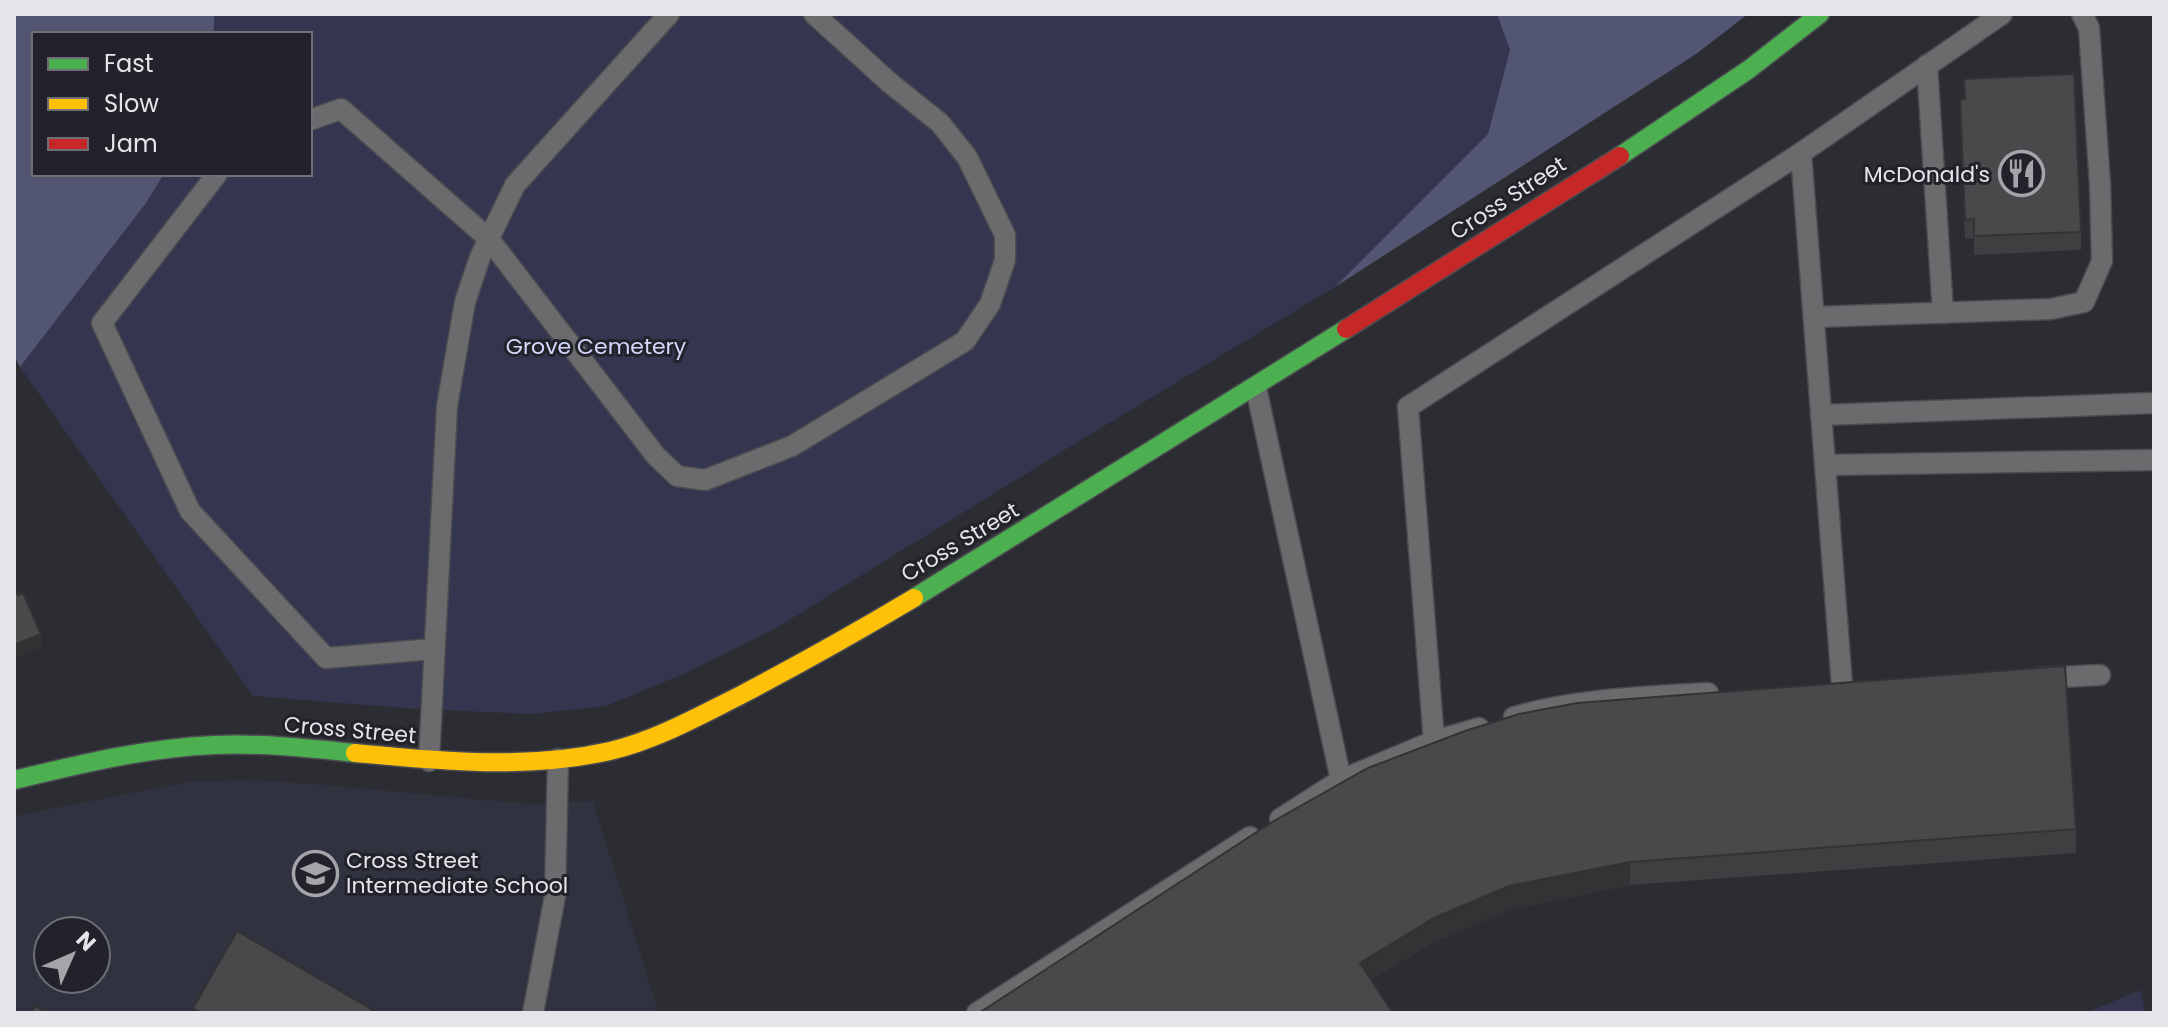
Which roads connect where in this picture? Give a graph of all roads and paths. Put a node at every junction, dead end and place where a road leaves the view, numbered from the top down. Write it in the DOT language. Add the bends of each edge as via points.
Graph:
graph roads {
  1 [pos="669,14"];
  2 [pos="814,14"];
  3 [pos="1820,14"];
  4 [pos="2002,14"];
  5 [pos="2082,14"];
  6 [pos="1927,65"];
  7 [pos="312,119"];
  8 [pos="1801,153"];
  9 [pos="215,176"];
  10 [pos="489,239"];
  11 [pos="1943,313"];
  12 [pos="1814,317"];
  13 [pos="1256,388"];
  14 [pos="2154,403"];
  15 [pos="1821,415"];
  16 [pos="2154,460"];
  17 [pos="1825,465"];
  18 [pos="434,649"];
  19 [pos="2100,675"];
  20 [pos="2024,678"];
  21 [pos="1842,685"];
  22 [pos="1726,692"];
  23 [pos="1434,741"];
  24 [pos="558,759"];
  25 [pos="429,761"];
  26 [pos="14,780"];
  27 [pos="1341,780"];
  28 [pos="533,1013"];
  29 [pos="977,1013"];
  1 -- 10 [label="lane" via="515,185"];
  2 -- 10 [label="lane" via="940,123 987,193 1005,235 1005,260 990,304 965,341 792,446 705,480 677,476 656,456"];
  3 -- 13 [label="street, Cross Street" via="1678,118"];
  4 -- 6 [label="lane"];
  5 -- 11 [label="lane" via="2089,28 2100,184 2102,261 2092,288 2084,302 2051,309"];
  6 -- 8 [label="lane"];
  6 -- 11 [label="lane"];
  7 -- 10 [label="lane" via="341,109"];
  8 -- 12 [label="lane"];
  8 -- 23 [label="lane" via="1408,407"];
  9 -- 18 [label="lane" via="102,323 190,511 326,658"];
  10 -- 18 [label="lane" via="465,302 447,406"];
  11 -- 12 [label="lane"];
  12 -- 15 [label="lane"];
  13 -- 24 [label="street, Cross Street" via="822,653 677,727 606,751"];
  13 -- 27 [label="lane"];
  14 -- 15 [label="lane"];
  15 -- 17 [label="lane"];
  16 -- 17 [label="lane"];
  17 -- 21 [label="lane"];
  18 -- 25 [label="lane"];
  19 -- 20 [label="lane"];
  22 -- 23 [label="lane" via="1543,709"];
  23 -- 27 [label="lane"];
  24 -- 25 [label="street, Cross Street"];
  24 -- 28 [label="lane" via="555,896"];
  25 -- 26 [label="street, Cross Street" via="248,744 192,745 123,754"];
  27 -- 29 [label="lane"];
}
